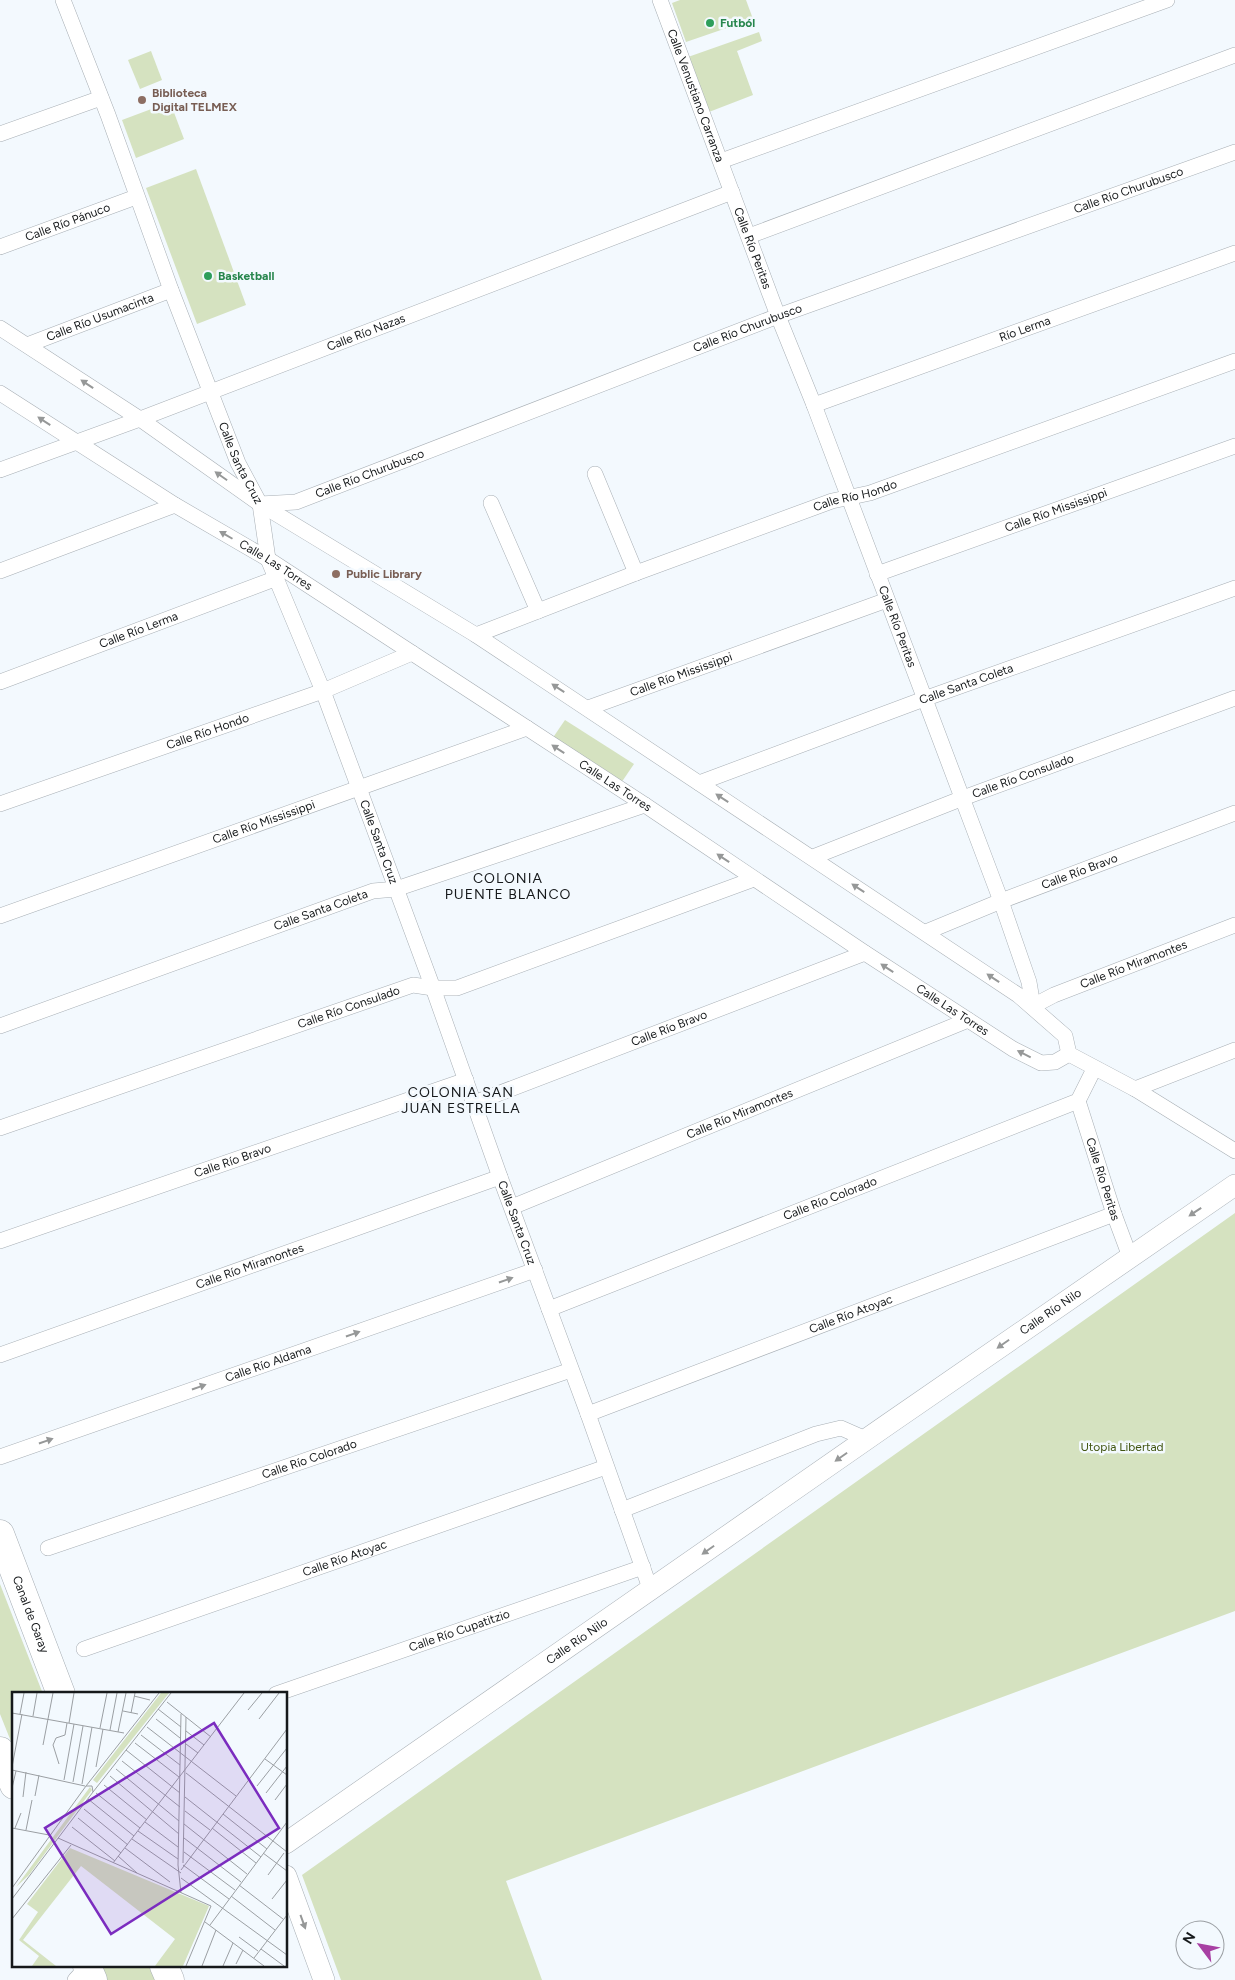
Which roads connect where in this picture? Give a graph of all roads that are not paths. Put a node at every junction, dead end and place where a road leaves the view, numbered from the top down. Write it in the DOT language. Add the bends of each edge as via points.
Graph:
graph roads {
  1 [pos="63,0"];
  2 [pos="660,0"];
  3 [pos="1167,0"];
  4 [pos="1235,55"];
  5 [pos="101,98"];
  6 [pos="0,134"];
  7 [pos="1235,152"];
  8 [pos="721,161"];
  9 [pos="732,192"];
  10 [pos="136,197"];
  11 [pos="749,236"];
  12 [pos="0,247"];
  13 [pos="1235,253"];
  14 [pos="171,290"];
  15 [pos="778,316"];
  16 [pos="0,328"];
  17 [pos="27,345"];
  18 [pos="1235,361"];
  19 [pos="210,391"];
  20 [pos="0,393"];
  21 [pos="814,404"];
  22 [pos="140,419"];
  23 [pos="77,442"];
  24 [pos="1235,446"];
  25 [pos="0,470"];
  26 [pos="595,474"];
  27 [pos="849,498"];
  28 [pos="491,502"];
  29 [pos="260,504"];
  30 [pos="175,505"];
  31 [pos="268,559"];
  32 [pos="0,571"];
  33 [pos="636,573"];
  34 [pos="877,574"];
  35 [pos="277,578"];
  36 [pos="1235,588"];
  37 [pos="887,600"];
  38 [pos="538,612"];
  39 [pos="476,635"];
  40 [pos="412,653"];
  41 [pos="0,682"];
  42 [pos="323,691"];
  43 [pos="1235,698"];
  44 [pos="924,699"];
  45 [pos="588,708"];
  46 [pos="528,728"];
  47 [pos="699,783"];
  48 [pos="358,788"];
  49 [pos="963,798"];
  50 [pos="0,804"];
  51 [pos="645,805"];
  52 [pos="1235,813"];
  53 [pos="813,858"];
  54 [pos="754,879"];
  55 [pos="396,890"];
  56 [pos="1001,902"];
  57 [pos="0,916"];
  58 [pos="1235,925"];
  59 [pos="926,932"];
  60 [pos="865,953"];
  61 [pos="434,988"];
  62 [pos="1033,1006"];
  63 [pos="968,1020"];
  64 [pos="0,1026"];
  65 [pos="1235,1050"];
  66 [pos="1069,1054"];
  67 [pos="1094,1069"];
  68 [pos="466,1080"];
  69 [pos="1135,1089"];
  70 [pos="1078,1102"];
  71 [pos="474,1103"];
  72 [pos="0,1128"];
  73 [pos="1235,1151"];
  74 [pos="500,1177"];
  75 [pos="1235,1185"];
  76 [pos="512,1207"];
  77 [pos="1114,1214"];
  78 [pos="0,1241"];
  79 [pos="1130,1256"];
  80 [pos="535,1270"];
  81 [pos="549,1309"];
  82 [pos="0,1355"];
  83 [pos="572,1370"];
  84 [pos="588,1414"];
  85 [pos="866,1439"];
  86 [pos="0,1457"];
  87 [pos="606,1467"];
  88 [pos="622,1510"];
  89 [pos="0,1534"];
  90 [pos="48,1548"];
  91 [pos="643,1567"];
  92 [pos="651,1591"];
  93 [pos="84,1649"];
  94 [pos="60,1692"];
  95 [pos="282,1692"];
  96 [pos="0,1751"];
  97 [pos="12,1780"];
  98 [pos="288,1842"];
  99 [pos="288,1881"];
  100 [pos="165,1968"];
  101 [pos="170,1980"];
  102 [pos="324,1980"];
  1 -- 5 [label="street, Calle Santa Cruz"];
  2 -- 8 [label="street, Calle Venustiano Carranza"];
  3 -- 8 [label="street"];
  4 -- 11 [label="street"];
  5 -- 6 [label="street"];
  5 -- 10 [label="street, Calle Santa Cruz"];
  7 -- 15 [label="street, Calle Río Churubusco"];
  8 -- 9 [label="street, Calle Venustiano Carranza"];
  9 -- 11 [label="street, Calle Río Peritas"];
  9 -- 19 [label="street, Calle Río Nazas"];
  10 -- 12 [label="street, Calle Río Pánuco"];
  10 -- 14 [label="street, Calle Santa Cruz"];
  11 -- 15 [label="street, Calle Río Peritas"];
  13 -- 21 [label="street, Río Lerma"];
  14 -- 17 [label="street, Calle Río Usumacinta"];
  14 -- 19 [label="street, Calle Santa Cruz"];
  15 -- 21 [label="street, Calle Río Peritas"];
  15 -- 29 [label="street, Calle Río Churubusco" via="296,502"];
  16 -- 17 [label="street"];
  22 -- 17 [label="street, one-way"];
  18 -- 27 [label="street, Calle Río Hondo"];
  19 -- 22 [label="street, Calle Río Nazas"];
  19 -- 29 [label="street, Calle Santa Cruz" via="238,463"];
  23 -- 20 [label="street, Calle Las Torres, one-way"];
  21 -- 27 [label="street, Calle Río Peritas"];
  22 -- 23 [label="street, Calle Río Nazas"];
  29 -- 22 [label="street, one-way"];
  23 -- 25 [label="street, Calle Río Nazas"];
  23 -- 30 [label="street, Calle Las Torres"];
  24 -- 34 [label="street, Calle Río Mississippi"];
  26 -- 33 [label="street"];
  27 -- 33 [label="street, Calle Río Hondo" via="832,501"];
  27 -- 34 [label="street, Calle Río Peritas"];
  28 -- 38 [label="street"];
  29 -- 31 [label="street, Calle Santa Cruz"];
  29 -- 39 [label="street"];
  31 -- 30 [label="street, Calle Las Torres, one-way"];
  30 -- 32 [label="street"];
  31 -- 35 [label="street, Calle Santa Cruz"];
  31 -- 40 [label="street, Calle Las Torres"];
  33 -- 38 [label="street, Calle Río Hondo"];
  34 -- 37 [label="street, Calle Río Peritas"];
  35 -- 41 [label="street, Calle Río Lerma"];
  35 -- 42 [label="street, Calle Santa Cruz"];
  36 -- 44 [label="street, Calle Santa Coleta"];
  37 -- 44 [label="street, Calle Río Peritas"];
  37 -- 45 [label="street, Calle Río Mississippi"];
  38 -- 39 [label="street, Calle Río Hondo"];
  45 -- 39 [label="street, one-way"];
  40 -- 42 [label="street, Calle Río Hondo"];
  40 -- 46 [label="street, Calle Las Torres"];
  42 -- 48 [label="street, Calle Santa Cruz"];
  42 -- 50 [label="street, Calle Río Hondo"];
  43 -- 49 [label="street, Calle Río Consulado"];
  44 -- 47 [label="street, Calle Santa Coleta"];
  44 -- 49 [label="street, Calle Río Peritas"];
  45 -- 47 [label="street"];
  46 -- 48 [label="street, Calle Río Mississippi"];
  51 -- 46 [label="street, Calle Las Torres, one-way"];
  53 -- 47 [label="street, one-way"];
  48 -- 55 [label="street, Calle Santa Cruz"];
  48 -- 57 [label="street, Calle Río Mississippi"];
  49 -- 53 [label="street, Calle Río Consulado"];
  49 -- 56 [label="street, Calle Río Peritas"];
  54 -- 51 [label="street, Calle Las Torres, one-way"];
  51 -- 55 [label="street, Calle Santa Coleta"];
  52 -- 56 [label="street, Calle Río Bravo"];
  59 -- 53 [label="street, one-way"];
  54 -- 60 [label="street, Calle Las Torres"];
  54 -- 61 [label="street, Calle Río Consulado" via="457,988"];
  55 -- 61 [label="street, Calle Santa Cruz"];
  55 -- 64 [label="street, Calle Santa Coleta" via="373,891"];
  56 -- 59 [label="street, Calle Río Bravo"];
  56 -- 62 [label="street, Calle Río Peritas" via="1029,982"];
  58 -- 62 [label="street, Calle Río Miramontes" via="1054,994"];
  62 -- 59 [label="street, one-way"];
  63 -- 60 [label="street, Calle Las Torres, one-way"];
  60 -- 71 [label="street, Calle Río Bravo"];
  61 -- 68 [label="street, Calle Santa Cruz"];
  61 -- 72 [label="street, Calle Río Consulado" via="413,985"];
  62 -- 66 [label="street" via="1065,1036"];
  66 -- 63 [label="street, Calle Las Torres, one-way" via="1055,1062 1041,1063"];
  63 -- 76 [label="street, Calle Río Miramontes"];
  65 -- 69 [label="street"];
  66 -- 67 [label="street"];
  67 -- 69 [label="street"];
  67 -- 70 [label="street"];
  68 -- 71 [label="street, Calle Santa Cruz"];
  68 -- 78 [label="street, Calle Río Bravo"];
  69 -- 73 [label="street"];
  70 -- 77 [label="street, Calle Río Peritas"];
  70 -- 81 [label="street, Calle Río Colorado"];
  71 -- 74 [label="street, Calle Santa Cruz"];
  74 -- 76 [label="street, Calle Santa Cruz"];
  74 -- 82 [label="street, Calle Río Miramontes"];
  75 -- 79 [label="street, Calle Río Nilo, one-way"];
  76 -- 80 [label="street, Calle Santa Cruz"];
  77 -- 79 [label="street, Calle Río Peritas"];
  77 -- 84 [label="street, Calle Río Atoyac"];
  79 -- 85 [label="street, Calle Río Nilo, one-way"];
  80 -- 81 [label="street, Calle Santa Cruz"];
  86 -- 80 [label="street, Calle Río Aldama, one-way"];
  81 -- 83 [label="street, Calle Santa Cruz"];
  83 -- 84 [label="street, Calle Santa Cruz"];
  83 -- 90 [label="street, Calle Río Colorado"];
  84 -- 87 [label="street, Calle Santa Cruz"];
  85 -- 88 [label="street" via="841,1428 816,1434"];
  85 -- 92 [label="street, Calle Río Nilo, one-way"];
  87 -- 88 [label="street, Calle Santa Cruz"];
  87 -- 93 [label="street, Calle Río Atoyac"];
  88 -- 91 [label="street, Calle Santa Cruz"];
  89 -- 94 [label="highway, Canal de Garay"];
  91 -- 92 [label="street, Calle Santa Cruz"];
  91 -- 95 [label="street, Calle Río Cupatitzio"];
  92 -- 98 [label="street, Calle Río Nilo"];
  96 -- 97 [label="highway"];
  99 -- 102 [label="street, one-way"];
  100 -- 101 [label="highway"];
}
